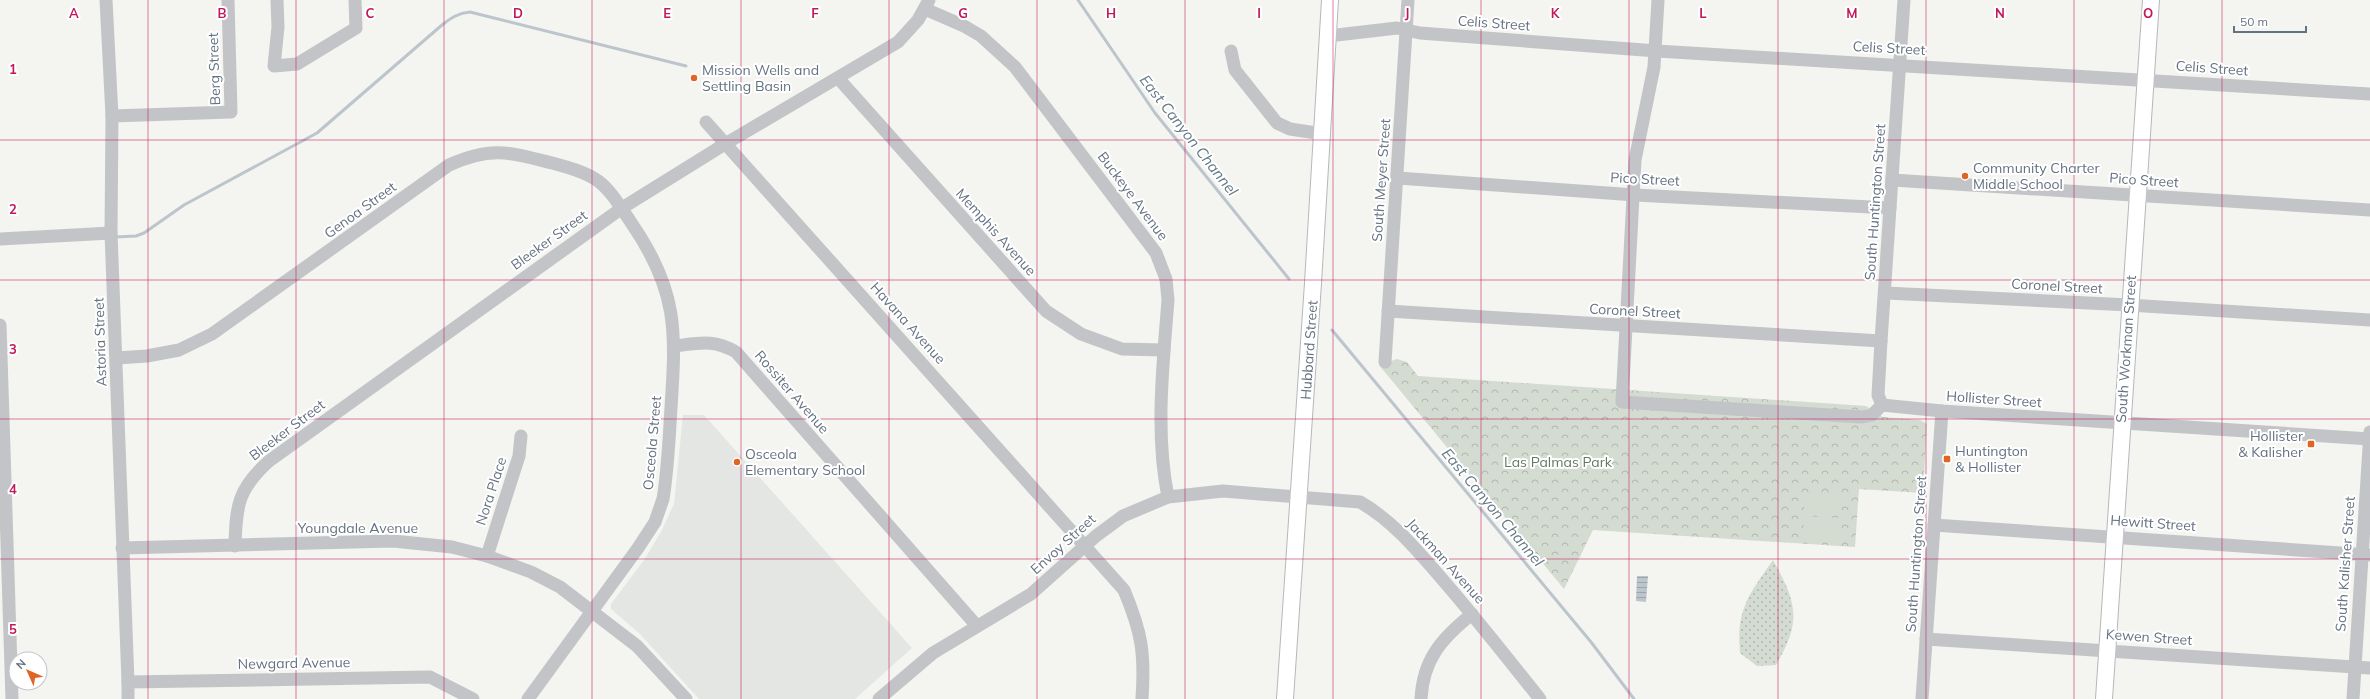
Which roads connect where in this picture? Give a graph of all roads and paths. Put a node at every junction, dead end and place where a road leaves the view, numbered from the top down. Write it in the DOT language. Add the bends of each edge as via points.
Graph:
graph roads {
  1 [pos="106,0"];
  2 [pos="228,0"];
  3 [pos="278,0"];
  4 [pos="354,0"];
  5 [pos="1330,0"];
  6 [pos="1408,0"];
  7 [pos="1658,0"];
  8 [pos="1904,0"];
  9 [pos="2151,0"];
  10 [pos="927,4"];
  11 [pos="1406,30"];
  12 [pos="1328,36"];
  13 [pos="1231,51"];
  14 [pos="1657,51"];
  15 [pos="1900,64"];
  16 [pos="838,78"];
  17 [pos="2145,80"];
  18 [pos="2370,94"];
  19 [pos="112,116"];
  20 [pos="706,122"];
  21 [pos="1323,134"];
  22 [pos="725,144"];
  23 [pos="1398,178"];
  24 [pos="1892,180"];
  25 [pos="1635,195"];
  26 [pos="2136,195"];
  27 [pos="622,208"];
  28 [pos="1890,208"];
  29 [pos="2370,210"];
  30 [pos="111,233"];
  31 [pos="0,239"];
  32 [pos="1886,294"];
  33 [pos="2129,305"];
  34 [pos="1388,311"];
  35 [pos="2370,320"];
  36 [pos="0,325"];
  37 [pos="1625,326"];
  38 [pos="1881,341"];
  39 [pos="675,346"];
  40 [pos="1164,350"];
  41 [pos="117,358"];
  42 [pos="1384,362"];
  43 [pos="1882,405"];
  44 [pos="1942,411"];
  45 [pos="2122,423"];
  46 [pos="521,436"];
  47 [pos="2370,436"];
  48 [pos="1168,497"];
  49 [pos="1298,498"];
  50 [pos="1934,525"];
  51 [pos="2114,536"];
  52 [pos="1086,545"];
  53 [pos="235,546"];
  54 [pos="122,548"];
  55 [pos="2366,555"];
  56 [pos="487,556"];
  57 [pos="591,611"];
  58 [pos="1472,614"];
  59 [pos="977,626"];
  60 [pos="1926,639"];
  61 [pos="2107,651"];
  62 [pos="2355,667"];
  63 [pos="2370,668"];
  64 [pos="128,682"];
  65 [pos="12,699"];
  66 [pos="128,699"];
  67 [pos="473,699"];
  68 [pos="528,699"];
  69 [pos="686,699"];
  70 [pos="879,699"];
  71 [pos="1142,699"];
  72 [pos="1285,699"];
  73 [pos="1421,699"];
  74 [pos="1540,699"];
  75 [pos="1922,699"];
  76 [pos="2104,699"];
  77 [pos="2353,699"];
  1 -- 19 [label="street, Astoria Street"];
  2 -- 19 [label="street, Berg Street" via="231,112"];
  3 -- 4 [label="street" via="274,66 297,64 356,28"];
  5 -- 12 [label="main road, Hubbard Street"];
  6 -- 11 [label="street, South Meyer Street"];
  7 -- 14 [label="street"];
  8 -- 15 [label="street, South Huntington Street"];
  9 -- 17 [label="main road, South Workman Street"];
  10 -- 16 [label="street, Bleeker Street" via="898,42"];
  10 -- 40 [label="street, Buckeye Avenue" via="981,36 1015,67 1143,233 1156,253 1166,279 1168,300"];
  11 -- 12 [label="street, Celis Street" via="1397,28"];
  11 -- 14 [label="street, Celis Street"];
  11 -- 23 [label="street, South Meyer Street"];
  12 -- 21 [label="main road, Hubbard Street"];
  13 -- 21 [label="street" via="1235,70 1277,123 1290,129"];
  14 -- 15 [label="street, Celis Street"];
  14 -- 25 [label="street" via="1635,160"];
  15 -- 17 [label="street, Celis Street"];
  15 -- 24 [label="street, South Huntington Street"];
  16 -- 22 [label="street, Bleeker Street"];
  16 -- 40 [label="street, Memphis Avenue" via="1046,312 1081,334 1122,349"];
  17 -- 18 [label="street, Celis Street"];
  17 -- 26 [label="main road, South Workman Street"];
  19 -- 30 [label="street, Astoria Street"];
  20 -- 22 [label="street, Havana Avenue"];
  21 -- 49 [label="main road, Hubbard Street"];
  22 -- 27 [label="street, Bleeker Street"];
  22 -- 52 [label="street, Havana Avenue"];
  23 -- 25 [label="street, Pico Street"];
  23 -- 34 [label="street, South Meyer Street"];
  24 -- 26 [label="street, Pico Street"];
  24 -- 28 [label="street, South Huntington Street"];
  25 -- 28 [label="street, Pico Street"];
  25 -- 37 [label="street"];
  26 -- 29 [label="street, Pico Street"];
  26 -- 33 [label="main road, South Workman Street"];
  27 -- 39 [label="street, Osceola Street" via="659,268 669,301"];
  27 -- 41 [label="street, Genoa Street" via="606,186 594,176 579,170 510,153 489,152 468,157 449,165 212,334 178,350"];
  27 -- 53 [label="street, Bleeker Street" via="269,461 252,477 240,497 235,517"];
  28 -- 32 [label="street, South Huntington Street"];
  30 -- 31 [label="street"];
  30 -- 41 [label="street, Astoria Street"];
  32 -- 33 [label="street, Coronel Street"];
  32 -- 38 [label="street, South Huntington Street"];
  33 -- 35 [label="street, Coronel Street"];
  33 -- 45 [label="main road, South Workman Street"];
  34 -- 37 [label="street, Coronel Street"];
  34 -- 42 [label="street, South Meyer Street"];
  36 -- 65 [label="street"];
  37 -- 38 [label="street, Coronel Street"];
  37 -- 43 [label="street" via="1622,402 1862,417 1872,415"];
  38 -- 43 [label="street, South Huntington Street" via="1878,395"];
  39 -- 57 [label="street, Osceola Street" via="663,499 655,522"];
  39 -- 59 [label="street, Rossiter Avenue" via="709,342 723,345 736,352"];
  40 -- 48 [label="street, Buckeye Avenue" via="1161,455"];
  41 -- 54 [label="street, Astoria Street"];
  43 -- 44 [label="street, Hollister Street"];
  44 -- 45 [label="street, Hollister Street"];
  44 -- 50 [label="street, South Huntington Street"];
  45 -- 47 [label="street, Hollister Street"];
  45 -- 51 [label="main road, South Workman Street"];
  46 -- 56 [label="street, Nora Place" via="519,456"];
  47 -- 55 [label="street, South Kalisher Street"];
  48 -- 49 [label="street, Envoy Street" via="1223,491"];
  48 -- 52 [label="street, Envoy Street" via="1123,516"];
  49 -- 58 [label="street, Jackman Avenue" via="1360,502 1371,508 1402,533"];
  49 -- 72 [label="main road, Hubbard Street"];
  50 -- 51 [label="street, Hewitt Street"];
  50 -- 60 [label="street, South Huntington Street"];
  51 -- 55 [label="street, Hewitt Street"];
  51 -- 61 [label="main road, South Workman Street"];
  52 -- 59 [label="street, Envoy Street" via="1030,594"];
  52 -- 71 [label="street, Havana Avenue" via="1124,590 1134,612 1141,635 1144,662"];
  53 -- 54 [label="street, Youngdale Avenue"];
  53 -- 56 [label="street, Youngdale Avenue" via="393,540 452,547"];
  54 -- 64 [label="street, Astoria Street"];
  55 -- 62 [label="street, South Kalisher Street"];
  56 -- 57 [label="street, Youngdale Avenue" via="531,572 560,587"];
  57 -- 68 [label="street, Osceola Street"];
  57 -- 69 [label="street, Youngdale Avenue" via="637,646"];
  58 -- 73 [label="street" via="1441,642 1429,660 1422,683"];
  58 -- 74 [label="street, Jackman Avenue"];
  59 -- 70 [label="street, Envoy Street" via="933,653"];
  60 -- 61 [label="street, Kewen Street"];
  60 -- 75 [label="street, South Huntington Street"];
  61 -- 62 [label="street, Kewen Street"];
  61 -- 76 [label="main road, South Workman Street"];
  62 -- 63 [label="street, Kewen Street"];
  62 -- 77 [label="street, South Kalisher Street"];
  64 -- 66 [label="street"];
  64 -- 67 [label="street, Newgard Avenue" via="430,677"];
}
